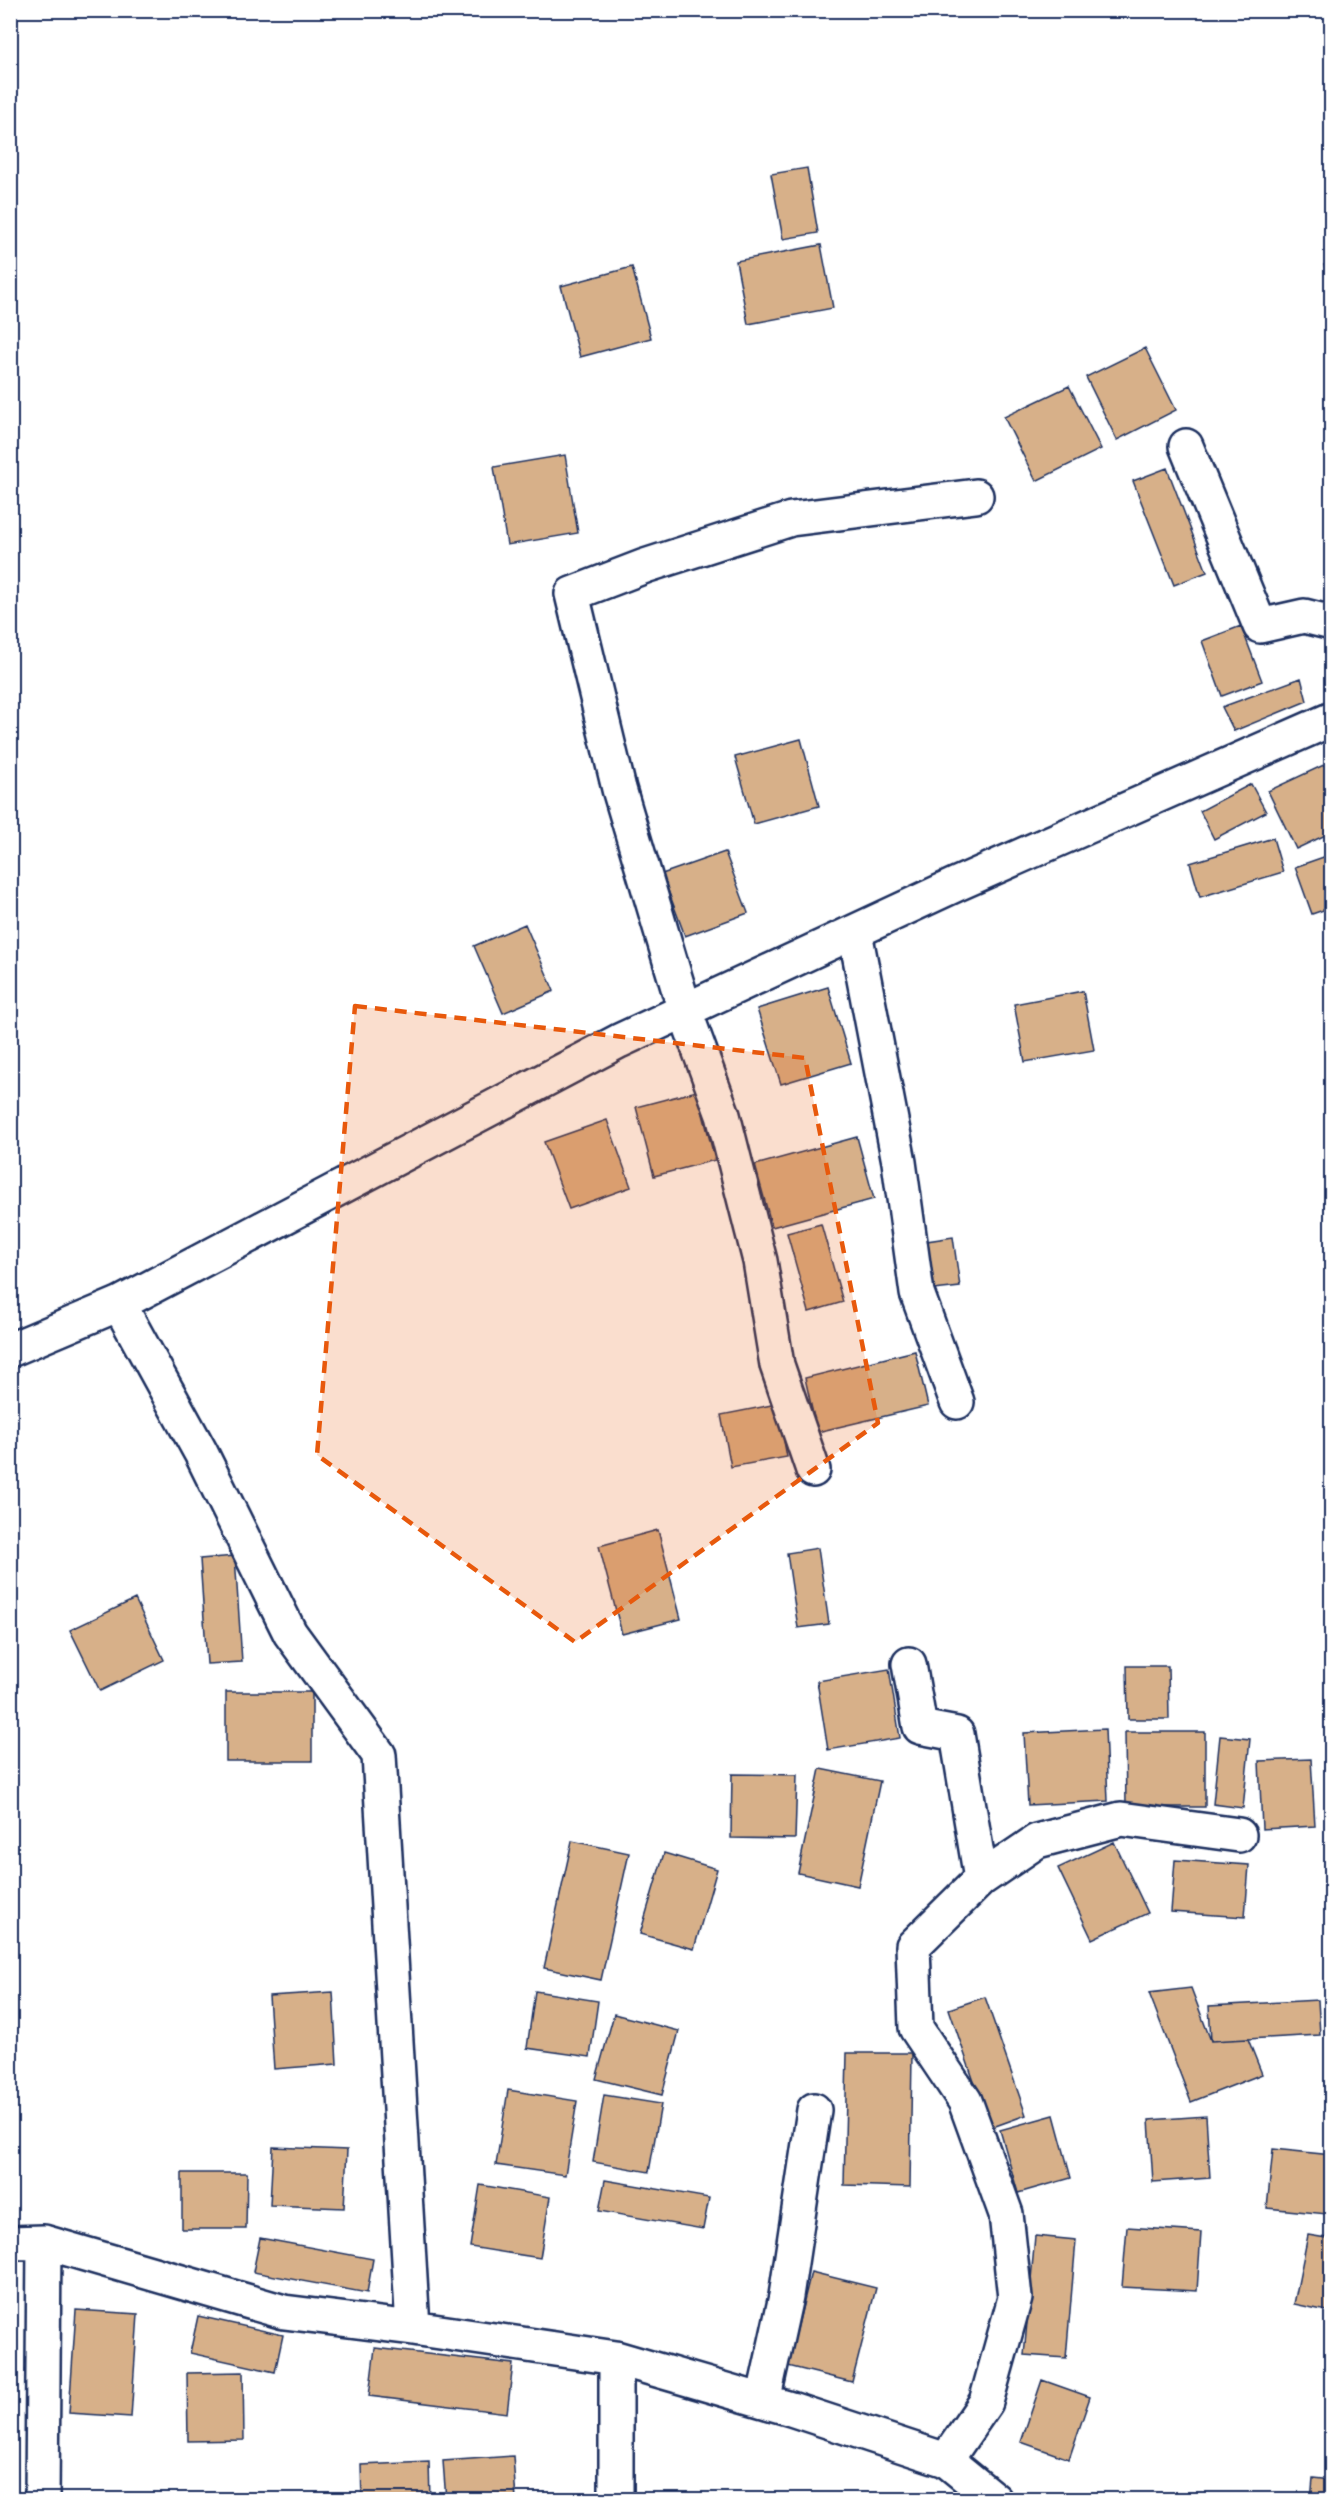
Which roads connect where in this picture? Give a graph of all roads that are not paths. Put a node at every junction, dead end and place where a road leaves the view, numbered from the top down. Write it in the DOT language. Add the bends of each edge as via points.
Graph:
graph roads {
  1 [pos="1186,446"];
  2 [pos="976,496"];
  3 [pos="1332,623"];
  4 [pos="1332,719"];
  5 [pos="855,932"];
  6 [pos="685,1011"];
  7 [pos="119,1304"];
  8 [pos="10,1350"];
  9 [pos="957,1402"];
  10 [pos="813,1470"];
  11 [pos="909,1664"];
  12 [pos="1239,1835"];
  13 [pos="981,1879"];
  14 [pos="814,2110"];
  15 [pos="44,2242"];
  16 [pos="10,2243"];
  17 [pos="413,2328"];
  18 [pos="616,2358"];
  19 [pos="763,2401"];
  20 [pos="946,2460"];
  21 [pos="42,2499"];
  22 [pos="616,2499"];
  23 [pos="995,2499"];
  1 -- 3 [label="street" via="1260,626 1304,616"];
  2 -- 6 [label="street" via="791,519 572,594 619,789"];
  4 -- 5 [label="street"];
  5 -- 6 [label="street"];
  5 -- 9 [label="street" via="899,1162 917,1293"];
  6 -- 7 [label="street"];
  6 -- 10 [label="street" via="723,1115 760,1261 777,1365"];
  7 -- 8 [label="street"];
  7 -- 17 [label="street" via="201,1453 290,1633 379,1755"];
  11 -- 13 [label="street" via="920,1727 957,1734"];
  12 -- 13 [label="street" via="1122,1819 1037,1841"];
  13 -- 20 [label="street" via="913,1946 916,2028 965,2101 1005,2214 1015,2298 986,2402"];
  14 -- 19 [label="street" via="786,2296"];
  15 -- 16 [label="street"];
  15 -- 17 [label="street" via="284,2312"];
  15 -- 21 [label="street"];
  17 -- 18 [label="street"];
  18 -- 19 [label="street"];
  18 -- 22 [label="street"];
  19 -- 20 [label="street"];
  20 -- 23 [label="street"];
}
